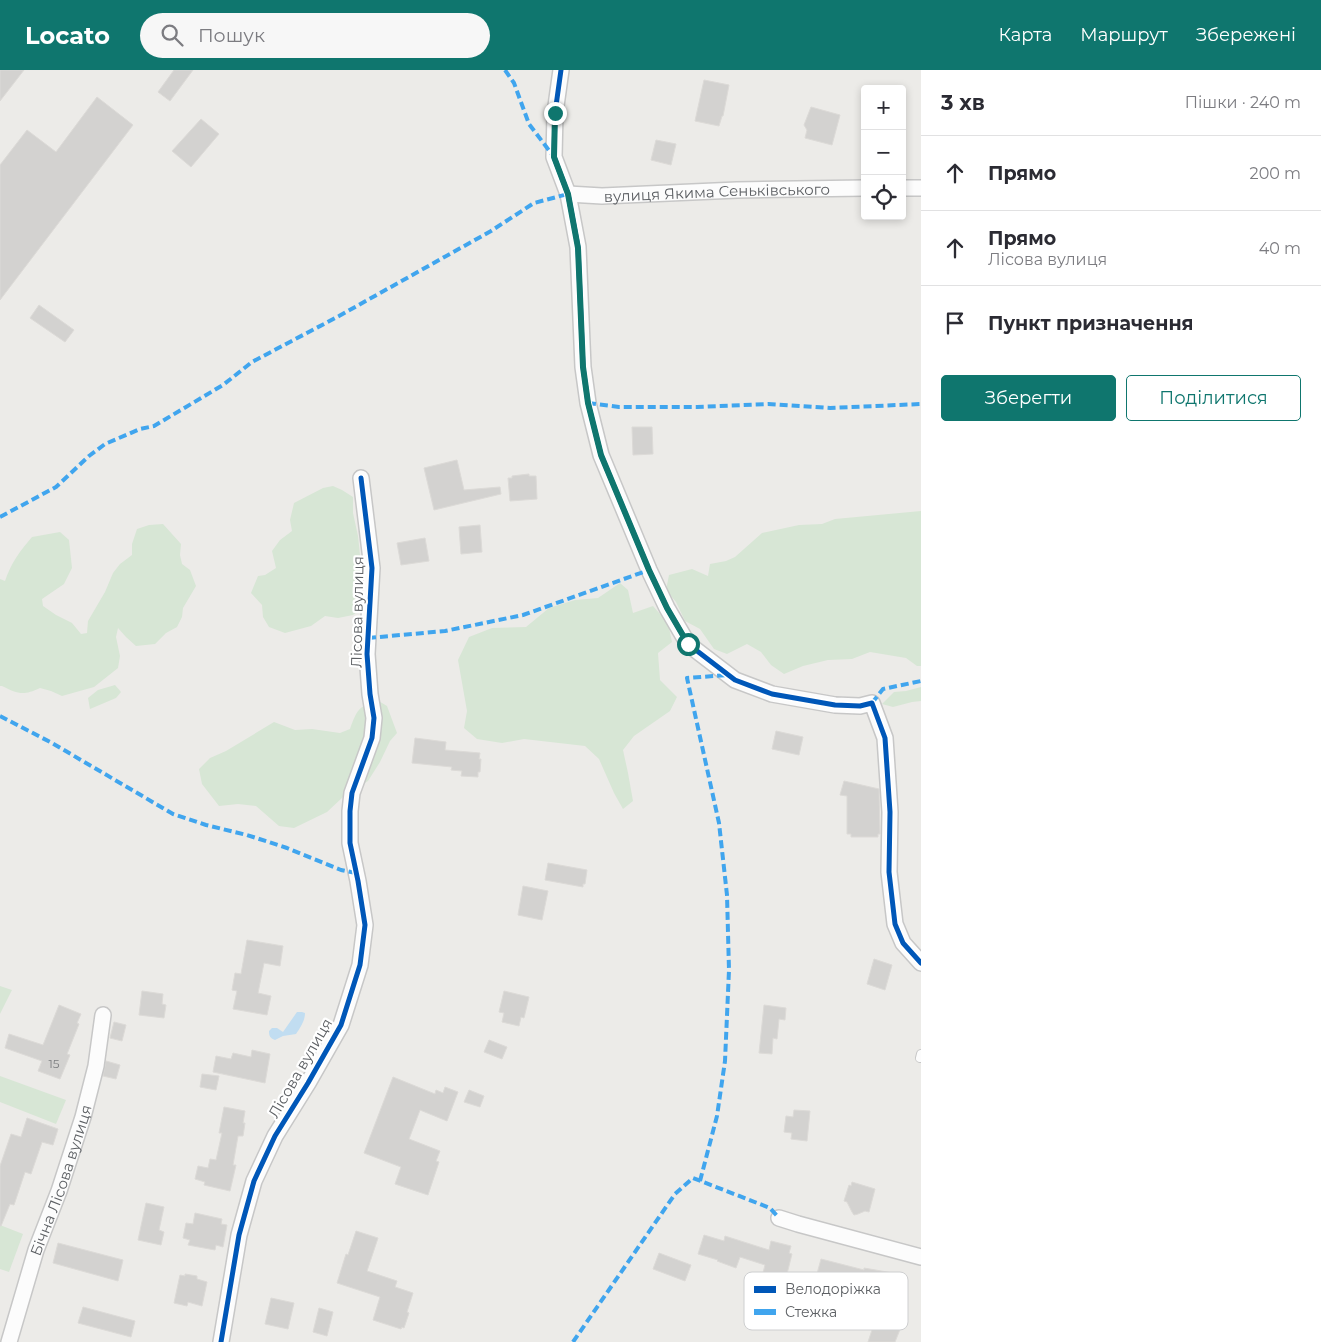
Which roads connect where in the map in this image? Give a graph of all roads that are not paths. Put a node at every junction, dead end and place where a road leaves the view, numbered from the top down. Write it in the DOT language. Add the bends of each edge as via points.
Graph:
graph roads {
  1 [pos="561,70"];
  2 [pos="861,188"];
  3 [pos="906,188"];
  4 [pos="921,188"];
  5 [pos="568,194"];
  6 [pos="361,478"];
  7 [pos="921,963"];
  8 [pos="103,1015"];
  9 [pos="779,1218"];
  10 [pos="921,1257"];
  11 [pos="10,1342"];
  12 [pos="221,1342"];
  1 -- 5 [label="street" via="555,113 554,157"];
  2 -- 5 [label="street, вулиця Якима Сеньківського" via="602,196"];
  3 -- 4 [label="street"];
  5 -- 7 [label="street" via="578,248 583,367 588,403 601,455 649,570 688,644 735,680 772,694 835,705 872,703 885,738 890,812 889,872 895,924 903,943"];
  6 -- 12 [label="street, Лісова вулиця" via="372,568 367,654 374,718 372,738 352,793 350,811 350,843 365,925 360,965 341,1024 275,1136 254,1181 239,1235"];
  8 -- 11 [label="street, Бічна Лісова вулиця" via="96,1066 83,1117 36,1250"];
  9 -- 10 [label="street"];
}
